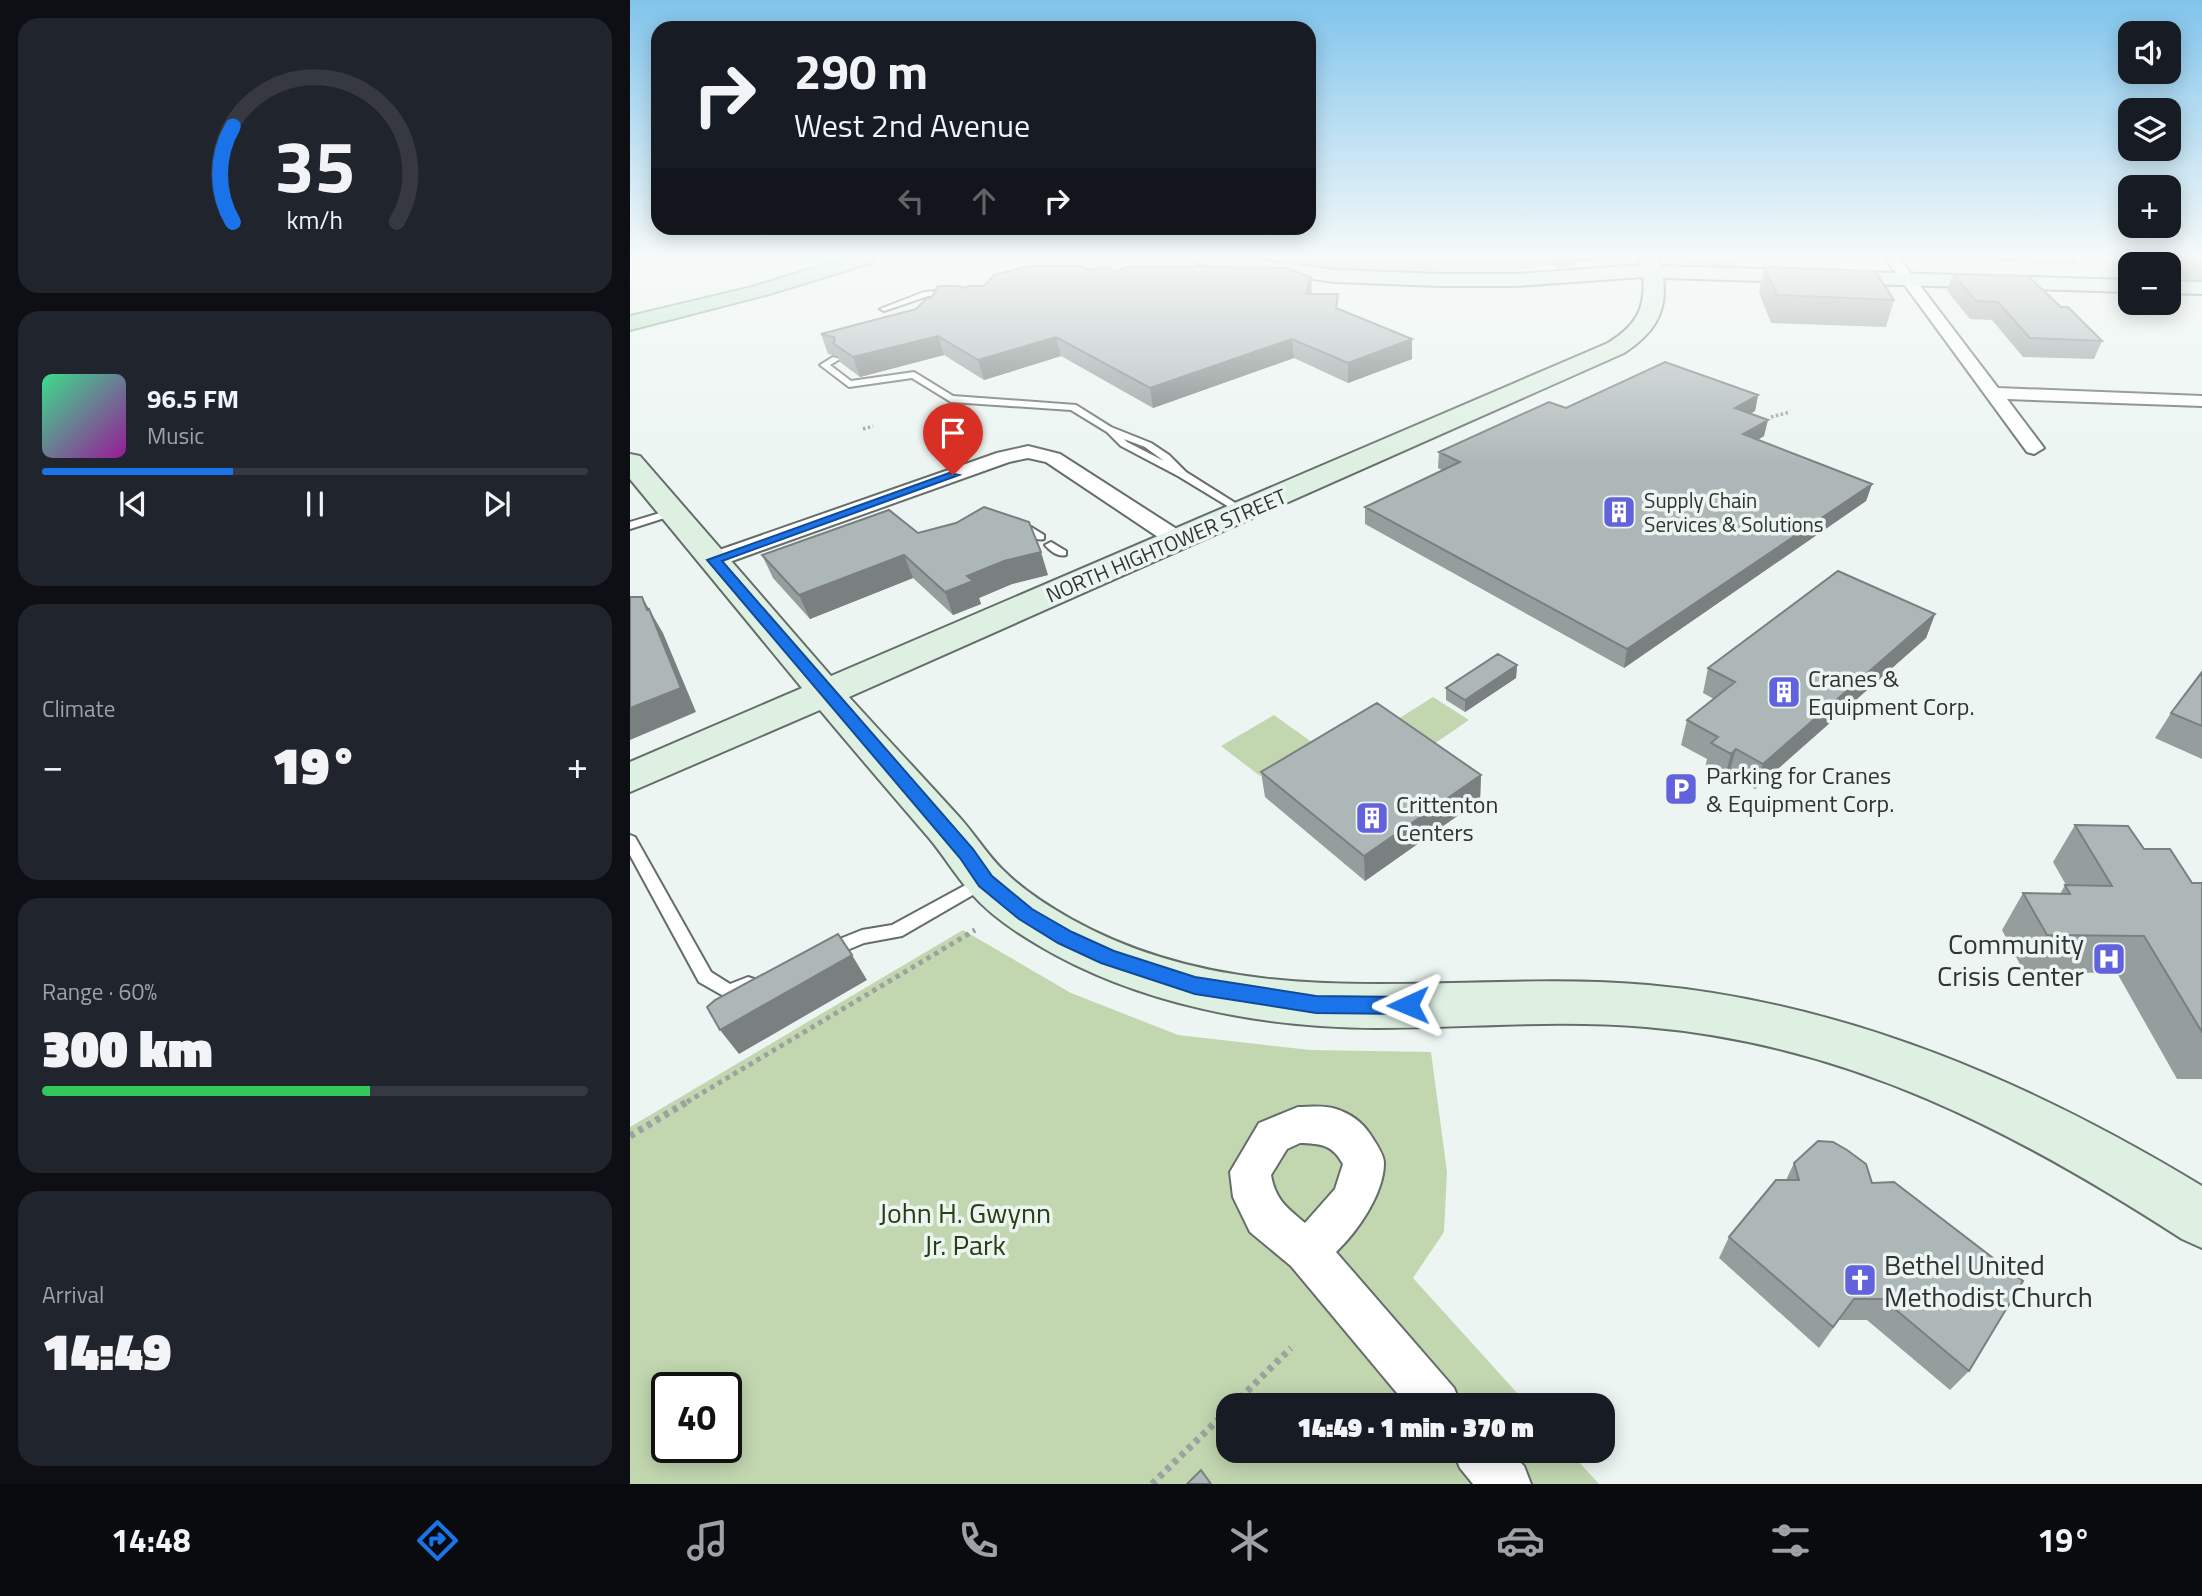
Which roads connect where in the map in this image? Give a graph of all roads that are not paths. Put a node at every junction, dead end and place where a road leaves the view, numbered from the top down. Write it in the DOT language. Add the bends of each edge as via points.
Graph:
graph roads {
  1 [pos="1644,327"];
  2 [pos="1944,327"];
  3 [pos="836,359"];
  4 [pos="1992,393"];
  5 [pos="2202,401"];
  6 [pos="2034,448"];
  7 [pos="630,462"];
  8 [pos="1243,511"];
  9 [pos="673,512"];
  10 [pos="630,526"];
  11 [pos="1178,540"];
  12 [pos="1051,545"];
  13 [pos="1062,553"];
  14 [pos="713,560"];
  15 [pos="826,693"];
  16 [pos="630,778"];
  17 [pos="630,841"];
  18 [pos="986,881"];
  19 [pos="814,957"];
  20 [pos="766,977"];
  21 [pos="2202,1219"];
  22 [pos="1306,1251"];
  23 [pos="1427,1393"];
  24 [pos="1488,1463"];
  25 [pos="1506,1484"];
  1 -- 8 [label="street, NORTH HIGHTOWER STREET" via="1621,345"];
  2 -- 4 [label="street"];
  3 -- 8 [label="lane" via="824,365 849,384 914,375 951,399 1073,407 1124,444"];
  4 -- 5 [label="street"];
  4 -- 6 [label="street"];
  7 -- 9 [label="street"];
  8 -- 11 [label="street, NORTH HIGHTOWER STREET"];
  9 -- 10 [label="lane"];
  9 -- 14 [label="street"];
  11 -- 14 [label="street" via="1053,458 1028,452"];
  11 -- 15 [label="street, NORTH HIGHTOWER STREET"];
  12 -- 13 [label="lane"];
  14 -- 15 [label="street"];
  15 -- 16 [label="street, NORTH HIGHTOWER STREET"];
  15 -- 18 [label="street" via="967,853"];
  17 -- 20 [label="lane" via="705,977 729,992"];
  18 -- 19 [label="lane" via="896,931 862,937"];
  18 -- 21 [label="street" via="1065,938 1128,965 1195,986 1336,1006 1649,1006 1717,1013 1840,1040 1928,1071 2015,1110"];
  22 -- 23 [label="street"];
  24 -- 25 [label="street"];
}
